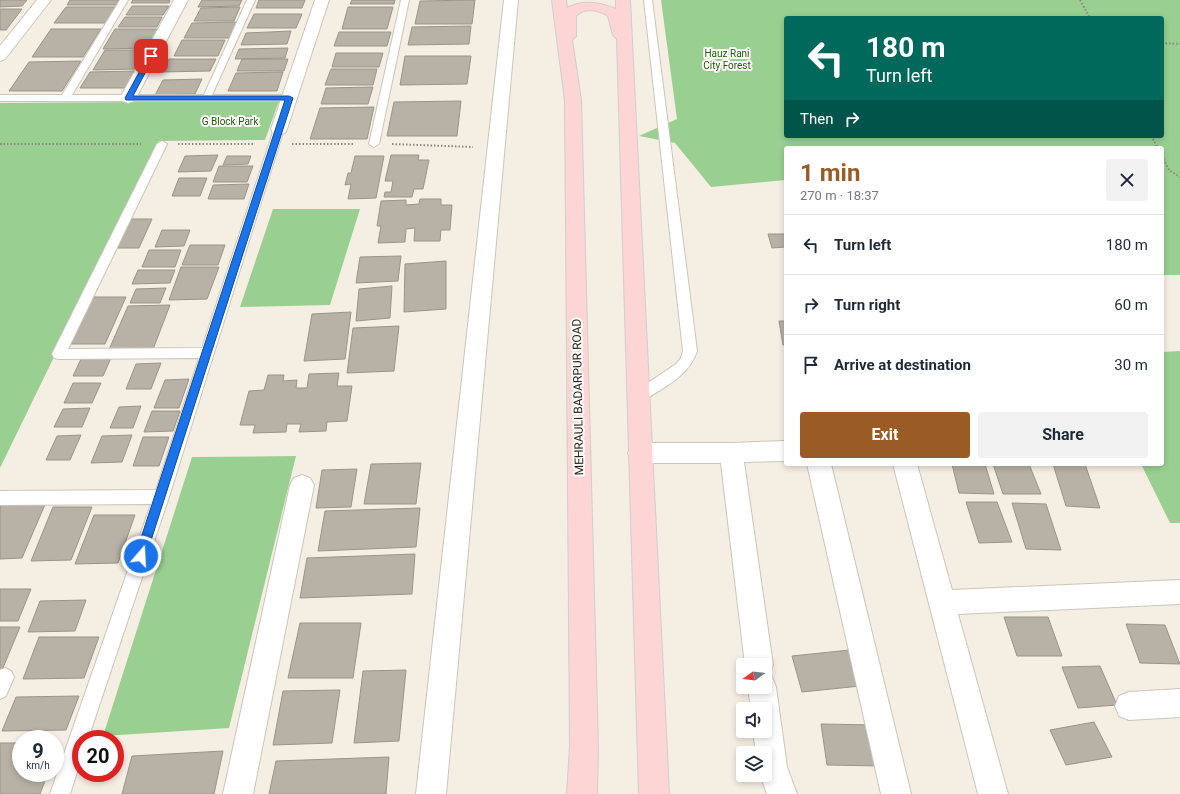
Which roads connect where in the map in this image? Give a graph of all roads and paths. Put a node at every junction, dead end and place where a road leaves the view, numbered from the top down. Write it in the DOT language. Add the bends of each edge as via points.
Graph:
graph roads {
  1 [pos="44,0"];
  2 [pos="124,0"];
  3 [pos="181,0"];
  4 [pos="251,0"];
  5 [pos="322,0"];
  6 [pos="405,0"];
  7 [pos="511,0"];
  8 [pos="559,0"];
  9 [pos="623,0"];
  10 [pos="648,0"];
  11 [pos="1080,0"];
  12 [pos="1089,16"];
  13 [pos="1164,43"];
  14 [pos="1180,44"];
  15 [pos="0,56"];
  16 [pos="626,68"];
  17 [pos="208,94"];
  18 [pos="0,98"];
  19 [pos="65,98"];
  20 [pos="128,98"];
  21 [pos="289,98"];
  22 [pos="573,100"];
  23 [pos="279,129"];
  24 [pos="162,144"];
  25 [pos="305,144"];
  26 [pos="374,144"];
  27 [pos="495,147"];
  28 [pos="1164,160"];
  29 [pos="1180,177"];
  30 [pos="206,353"];
  31 [pos="638,397"];
  32 [pos="784,451"];
  33 [pos="640,453"];
  34 [pos="731,453"];
  35 [pos="819,466"];
  36 [pos="906,466"];
  37 [pos="302,485"];
  38 [pos="161,497"];
  39 [pos="0,498"];
  40 [pos="1180,592"];
  41 [pos="941,603"];
  42 [pos="758,658"];
  43 [pos="1180,703"];
  44 [pos="1129,706"];
  45 [pos="768,738"];
  46 [pos="60,794"];
  47 [pos="238,794"];
  48 [pos="431,794"];
  49 [pos="582,794"];
  50 [pos="654,794"];
  51 [pos="782,794"];
  52 [pos="896,794"];
  53 [pos="993,794"];
  1 -- 15 [label="street"];
  2 -- 19 [label="lane"];
  3 -- 20 [label="street"];
  4 -- 17 [label="lane"];
  5 -- 21 [label="street"];
  6 -- 26 [label="lane"];
  7 -- 27 [label="street"];
  8 -- 22 [label="main road, MEHRAULI BADARPUR ROAD"];
  9 -- 16 [label="main road"];
  10 -- 31 [label="lane" via="690,351 681,368"];
  11 -- 12 [label="path"];
  13 -- 14 [label="path"];
  16 -- 22 [label="main road" via="615,14 606,8 592,6 573,11 568,18"];
  16 -- 31 [label="main road"];
  18 -- 19 [label="lane"];
  19 -- 20 [label="lane"];
  20 -- 21 [label="lane"];
  21 -- 23 [label="street"];
  22 -- 49 [label="main road, MEHRAULI BADARPUR ROAD" via="584,747"];
  23 -- 30 [label="lane"];
  24 -- 30 [label="lane" via="59,354"];
  25 -- 26 [label="path"];
  26 -- 27 [label="path"];
  27 -- 48 [label="street"];
  28 -- 29 [label="path" via="1169,170"];
  30 -- 38 [label="lane"];
  31 -- 33 [label="main road"];
  32 -- 34 [label="street"];
  33 -- 34 [label="street"];
  33 -- 50 [label="main road"];
  34 -- 42 [label="street"];
  35 -- 52 [label="street"];
  36 -- 41 [label="street"];
  37 -- 47 [label="street"];
  38 -- 39 [label="lane"];
  38 -- 46 [label="lane"];
  40 -- 41 [label="street"];
  41 -- 53 [label="street"];
  43 -- 44 [label="street"];
  45 -- 51 [label="street" via="772,767"];
}
